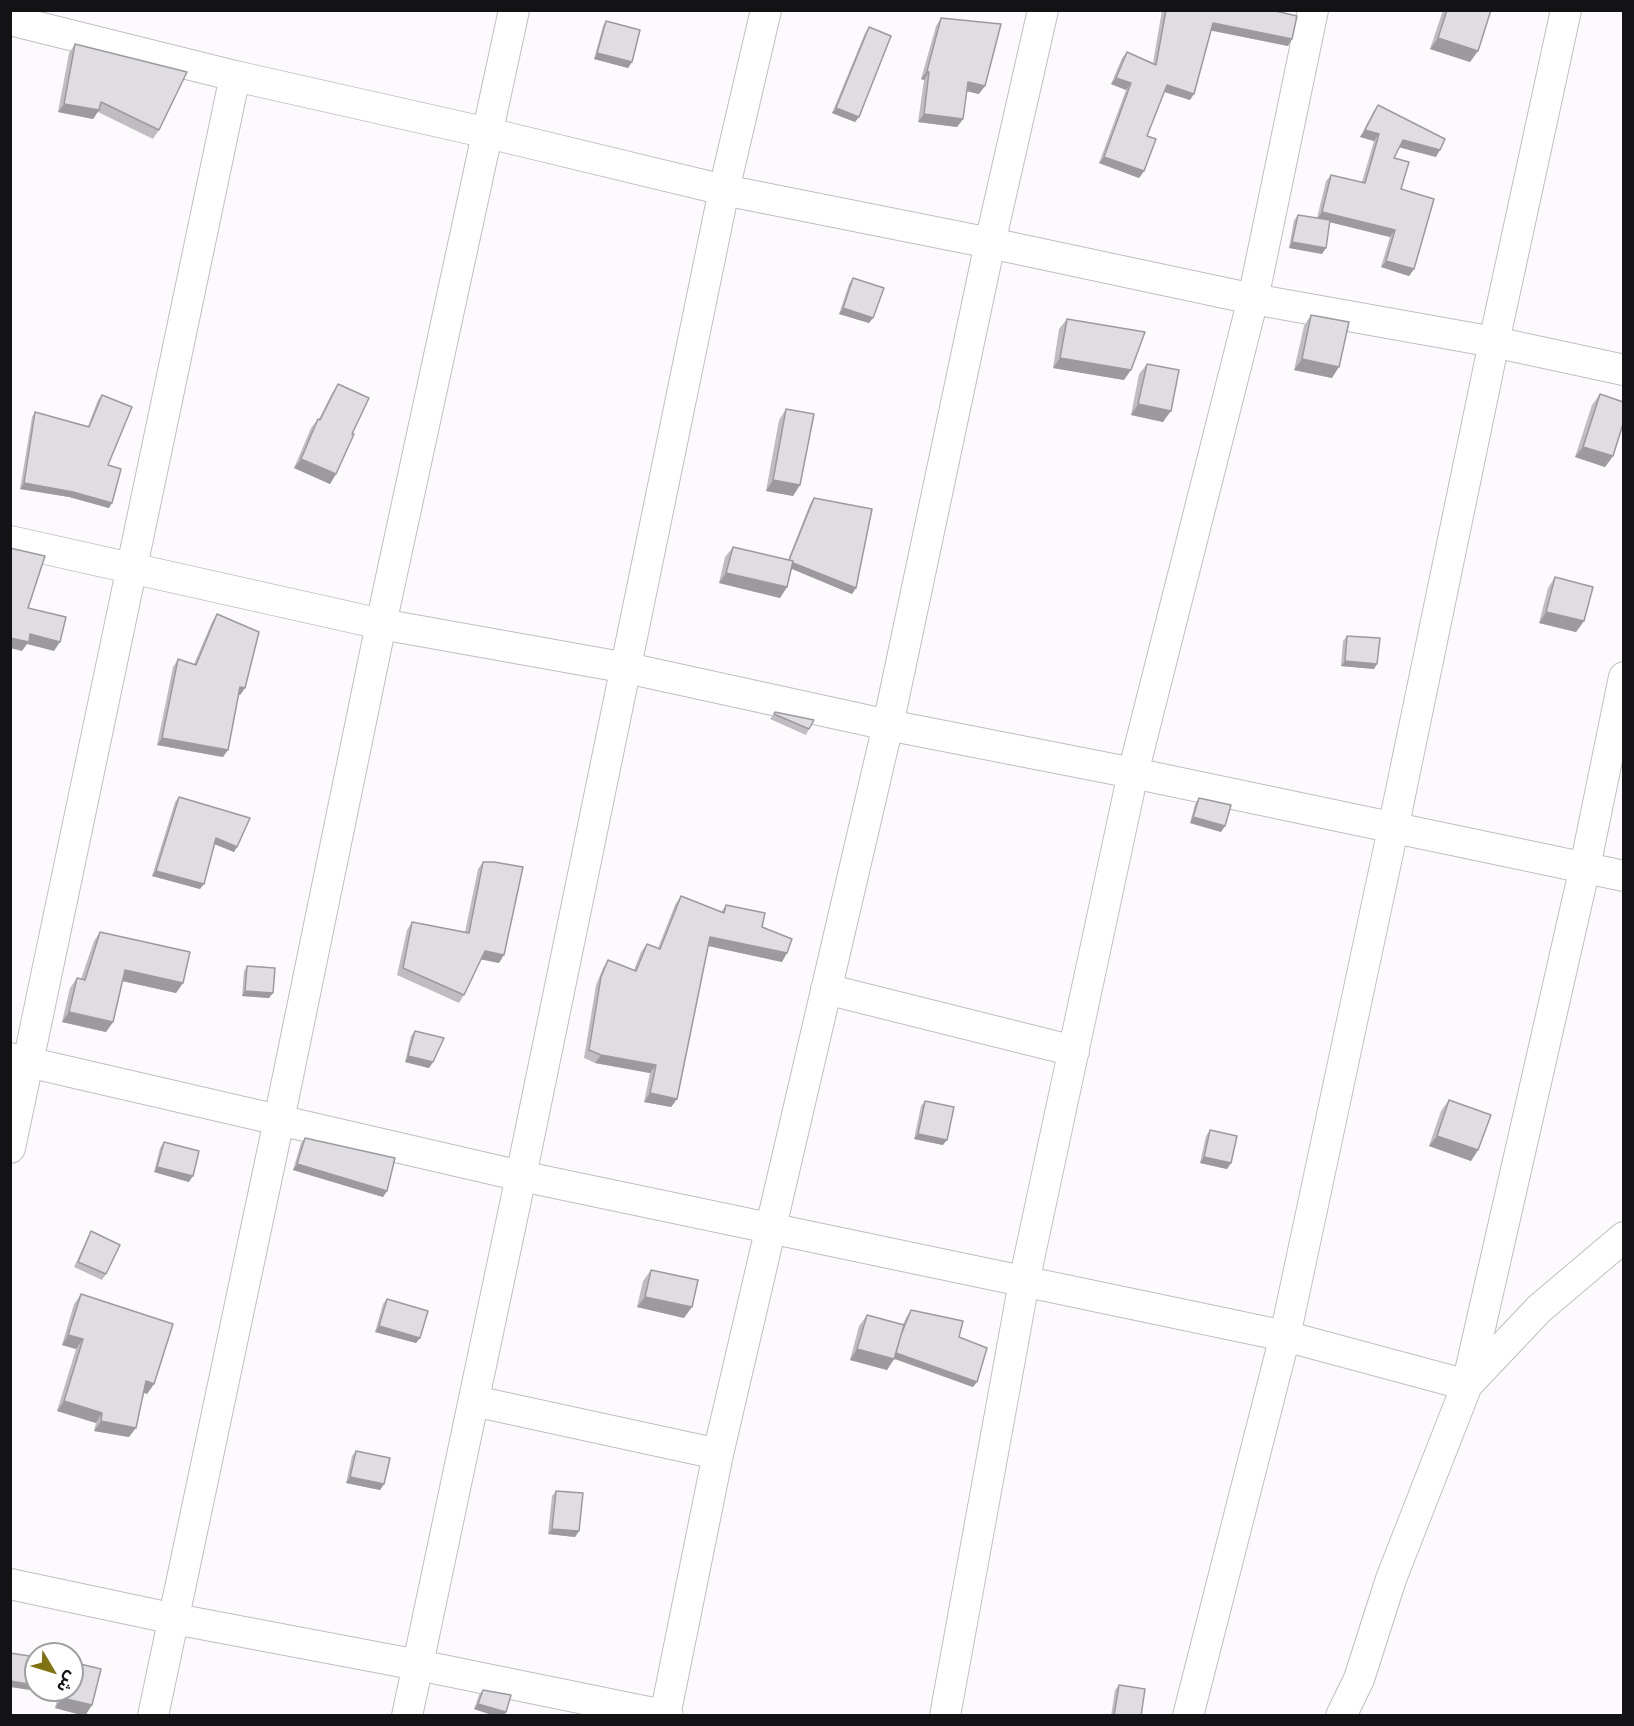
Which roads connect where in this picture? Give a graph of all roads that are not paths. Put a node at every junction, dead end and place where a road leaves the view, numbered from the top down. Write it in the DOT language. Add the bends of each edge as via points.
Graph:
graph roads {
  1 [pos="514,10"];
  2 [pos="766,10"];
  3 [pos="1043,10"];
  4 [pos="1313,10"];
  5 [pos="1566,10"];
  6 [pos="10,20"];
  7 [pos="235,76"];
  8 [pos="488,133"];
  9 [pos="724,190"];
  10 [pos="990,243"];
  11 [pos="1253,299"];
  12 [pos="1494,342"];
  13 [pos="1623,370"];
  14 [pos="10,540"];
  15 [pos="133,569"];
  16 [pos="381,624"];
  17 [pos="627,668"];
  18 [pos="1623,677"];
  19 [pos="888,725"];
  20 [pos="1133,773"];
  21 [pos="1393,829"];
  22 [pos="1585,867"];
  23 [pos="1623,876"];
  24 [pos="826,990"];
  25 [pos="1074,1051"];
  26 [pos="19,1060"];
  27 [pos="279,1120"];
  28 [pos="10,1148"];
  29 [pos="521,1176"];
  30 [pos="770,1227"];
  31 [pos="1623,1237"];
  32 [pos="1024,1282"];
  33 [pos="1285,1336"];
  34 [pos="1467,1385"];
  35 [pos="474,1401"];
  36 [pos="718,1454"];
  37 [pos="10,1584"];
  38 [pos="175,1618"];
  39 [pos="418,1665"];
  40 [pos="666,1715"];
  41 [pos="153,1716"];
  42 [pos="407,1716"];
  43 [pos="945,1716"];
  44 [pos="1188,1716"];
  45 [pos="1341,1716"];
  1 -- 8 [label="street"];
  2 -- 9 [label="street"];
  3 -- 10 [label="street"];
  4 -- 11 [label="street"];
  5 -- 12 [label="street"];
  6 -- 7 [label="street"];
  7 -- 8 [label="street"];
  7 -- 15 [label="street"];
  8 -- 9 [label="street"];
  8 -- 16 [label="street"];
  9 -- 10 [label="street"];
  9 -- 17 [label="street"];
  10 -- 11 [label="street"];
  10 -- 19 [label="street"];
  11 -- 12 [label="street"];
  11 -- 20 [label="street"];
  12 -- 13 [label="street"];
  12 -- 21 [label="street"];
  14 -- 15 [label="street"];
  15 -- 16 [label="street"];
  15 -- 26 [label="street"];
  16 -- 17 [label="street"];
  16 -- 27 [label="street"];
  17 -- 19 [label="street"];
  17 -- 29 [label="street"];
  18 -- 22 [label="street"];
  19 -- 20 [label="street"];
  19 -- 24 [label="street"];
  20 -- 21 [label="street"];
  20 -- 25 [label="street"];
  21 -- 22 [label="street"];
  21 -- 33 [label="street"];
  22 -- 23 [label="street"];
  22 -- 34 [label="street"];
  24 -- 25 [label="street"];
  24 -- 30 [label="street"];
  25 -- 32 [label="street"];
  26 -- 27 [label="street"];
  26 -- 28 [label="street"];
  27 -- 29 [label="street"];
  27 -- 38 [label="street"];
  29 -- 30 [label="street"];
  29 -- 35 [label="street"];
  30 -- 32 [label="street"];
  30 -- 36 [label="street"];
  31 -- 34 [label="street" via="1539,1309"];
  32 -- 33 [label="street"];
  32 -- 43 [label="street"];
  33 -- 34 [label="street"];
  33 -- 44 [label="street"];
  34 -- 45 [label="street" via="1391,1579 1359,1679"];
  35 -- 36 [label="street"];
  35 -- 39 [label="street"];
  36 -- 40 [label="street"];
  37 -- 38 [label="street"];
  38 -- 39 [label="street"];
  38 -- 41 [label="street"];
  39 -- 40 [label="street"];
  39 -- 42 [label="street"];
}
